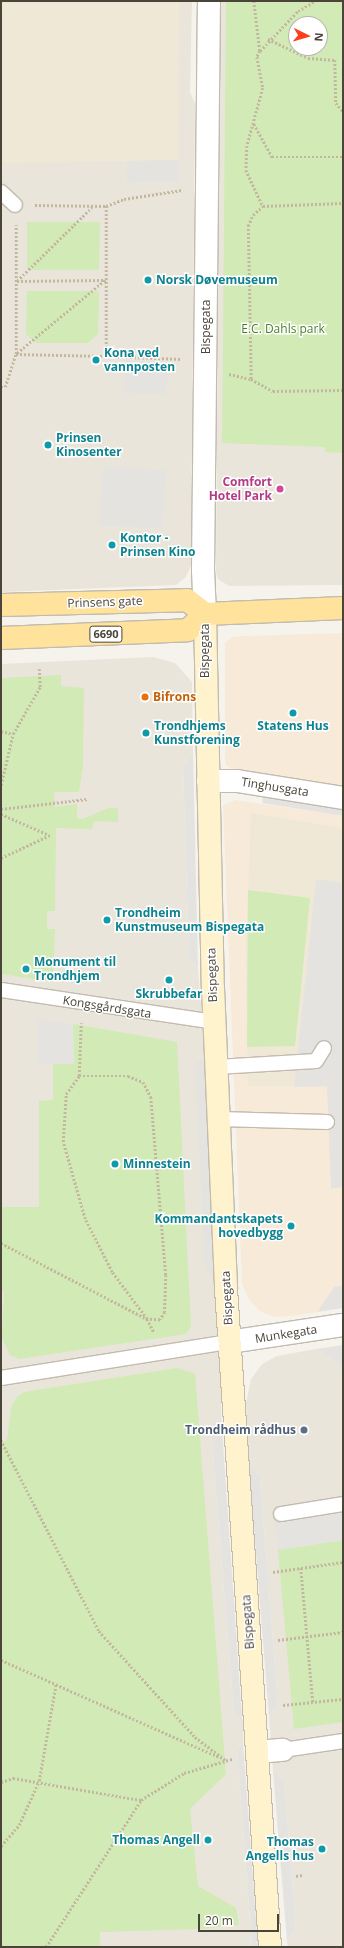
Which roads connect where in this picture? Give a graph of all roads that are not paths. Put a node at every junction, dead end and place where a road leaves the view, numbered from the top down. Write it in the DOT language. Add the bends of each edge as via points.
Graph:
graph roads {
  1 [pos="208,1"];
  2 [pos="1,192"];
  3 [pos="15,205"];
  4 [pos="1,605"];
  5 [pos="343,608"];
  6 [pos="205,614"];
  7 [pos="1,638"];
  8 [pos="208,781"];
  9 [pos="343,798"];
  10 [pos="1,990"];
  11 [pos="214,1022"];
  12 [pos="324,1048"];
  13 [pos="217,1068"];
  14 [pos="219,1120"];
  15 [pos="328,1122"];
  16 [pos="343,1325"];
  17 [pos="229,1342"];
  18 [pos="1,1378"];
  19 [pos="343,1504"];
  20 [pos="281,1514"];
  21 [pos="343,1741"];
  22 [pos="284,1750"];
  23 [pos="258,1752"];
  24 [pos="270,1947"];
  1 -- 6 [label="street, Bispegata" via="203,564"];
  2 -- 3 [label="lane"];
  4 -- 6 [label="main road, Prinsens gate" via="187,600"];
  5 -- 6 [label="main road"];
  6 -- 7 [label="main road, 6690" via="188,630"];
  6 -- 8 [label="street, Bispegata"];
  8 -- 9 [label="street, Tinghusgata" via="237,781"];
  8 -- 11 [label="street, Bispegata"];
  10 -- 11 [label="lane, Kongsgårdsgata"];
  11 -- 13 [label="street, Bispegata"];
  12 -- 13 [label="lane" via="316,1061"];
  13 -- 14 [label="street, Bispegata"];
  14 -- 15 [label="lane"];
  14 -- 17 [label="street, Bispegata"];
  16 -- 17 [label="street, Munkegata"];
  17 -- 18 [label="lane"];
  17 -- 23 [label="street, Bispegata"];
  19 -- 20 [label="lane"];
  21 -- 22 [label="lane"];
  22 -- 23 [label="street"];
  23 -- 24 [label="street, Bispegata"];
}
